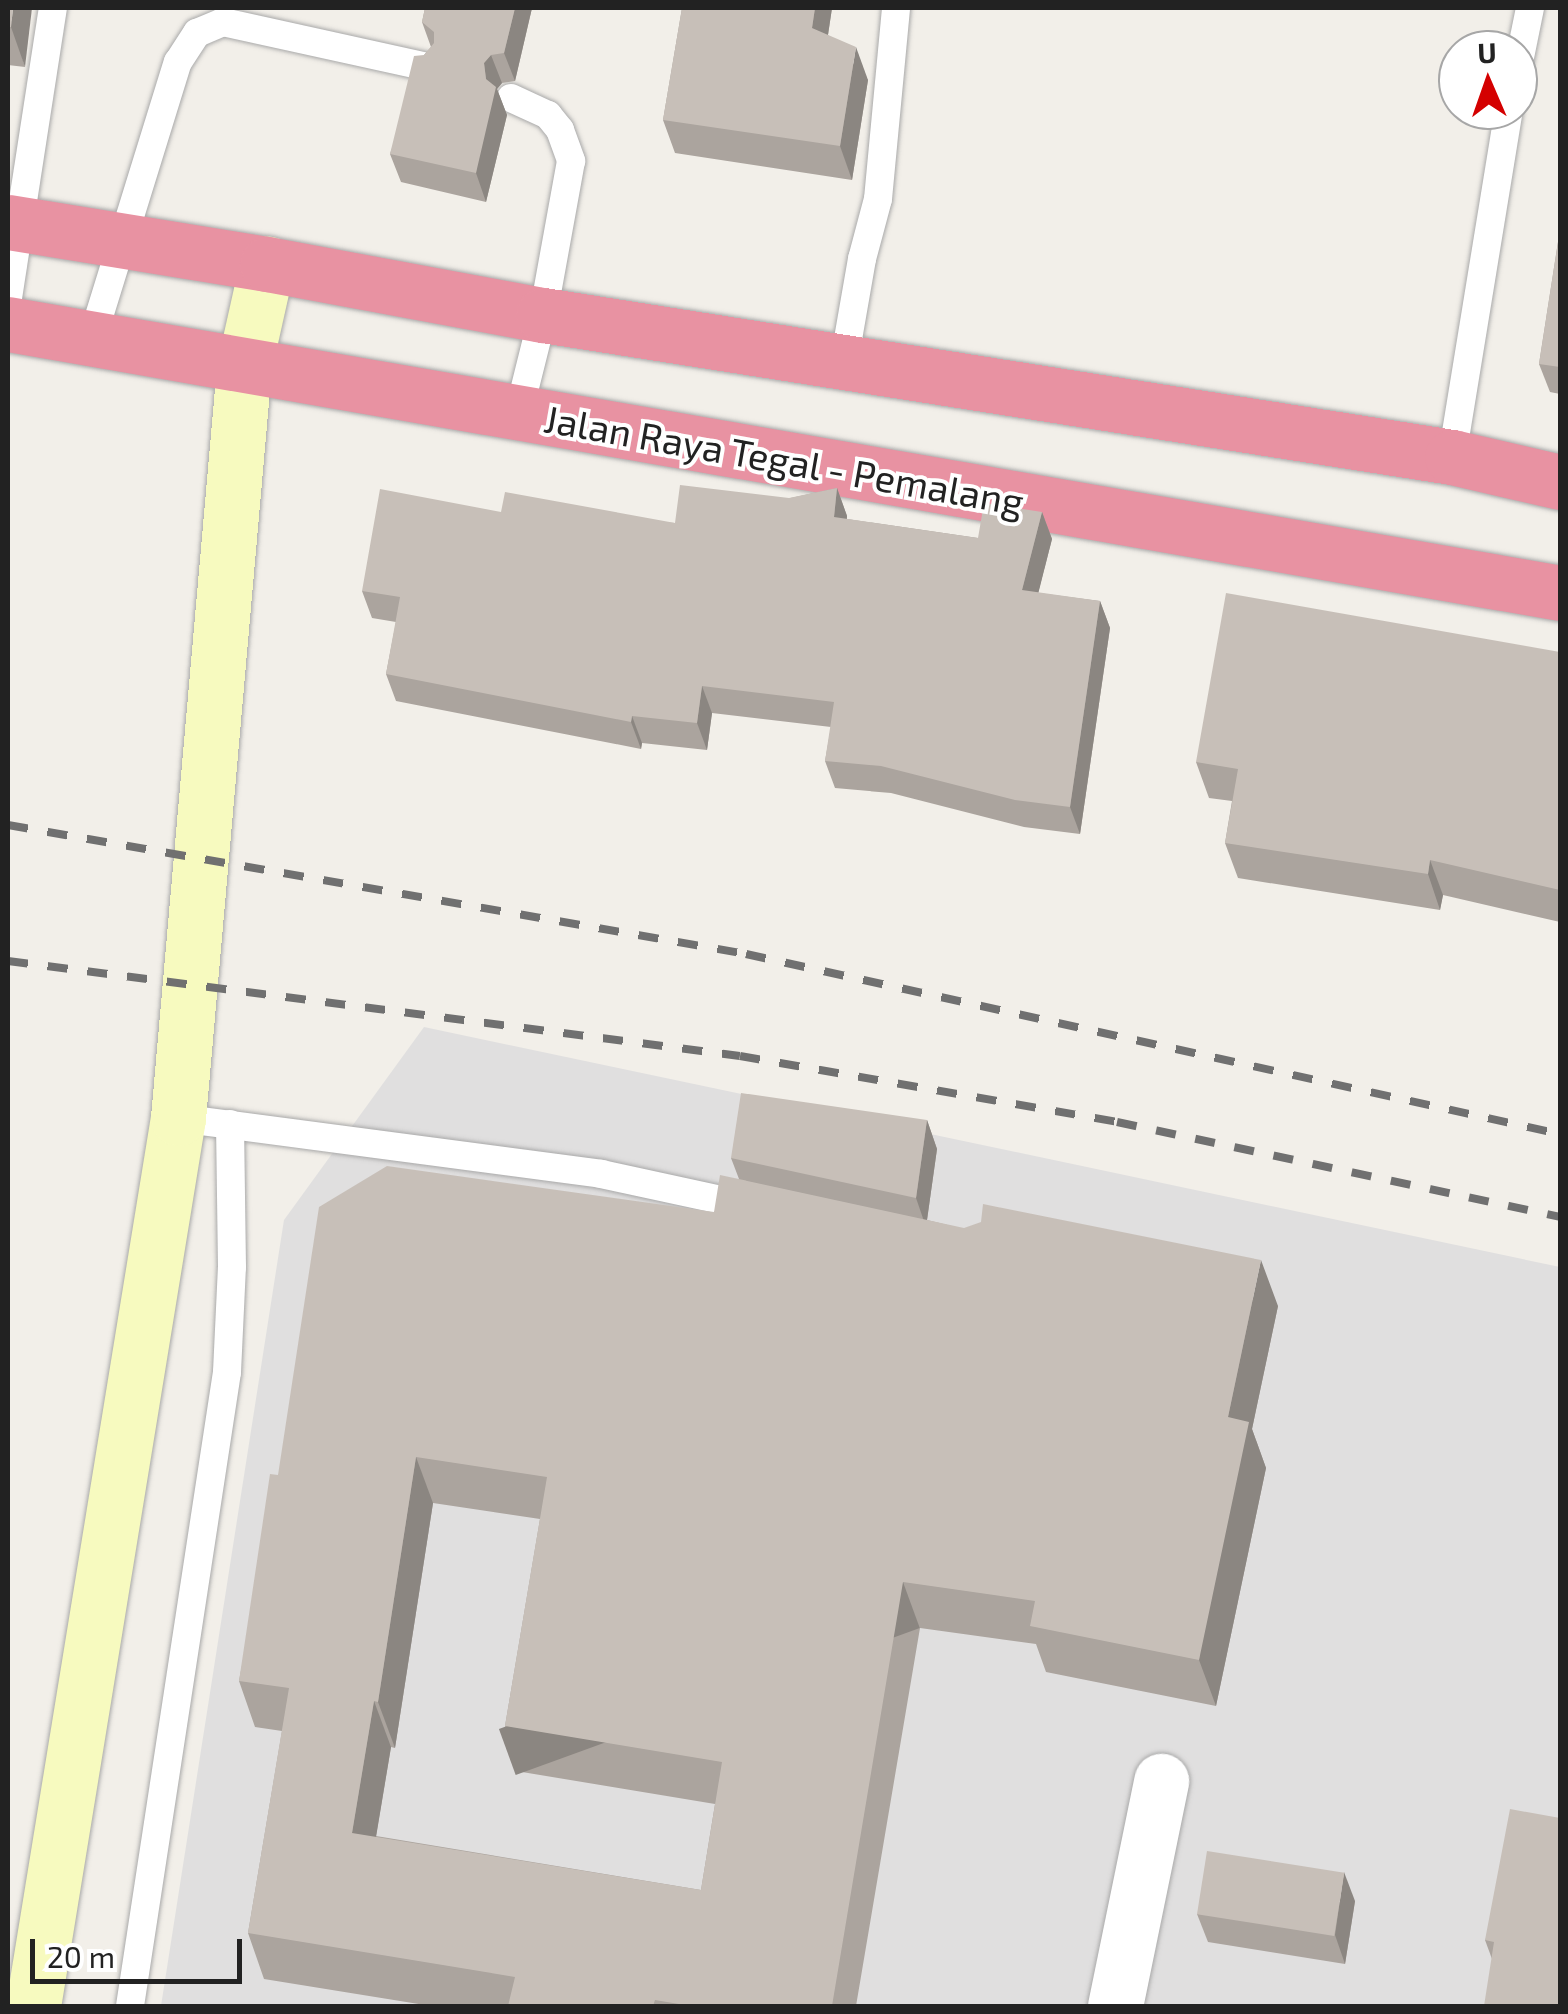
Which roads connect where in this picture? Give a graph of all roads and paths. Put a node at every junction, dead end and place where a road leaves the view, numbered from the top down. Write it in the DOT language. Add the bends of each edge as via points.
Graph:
graph roads {
  1 [pos="53,8"];
  2 [pos="896,8"];
  3 [pos="428,67"];
  4 [pos="511,98"];
  5 [pos="1506,130"];
  6 [pos="14,224"];
  7 [pos="120,239"];
  8 [pos="267,264"];
  9 [pos="8,298"];
  10 [pos="543,315"];
  11 [pos="8,324"];
  12 [pos="92,339"];
  13 [pos="844,362"];
  14 [pos="244,367"];
  15 [pos="518,415"];
  16 [pos="1452,457"];
  17 [pos="1560,482"];
  18 [pos="1560,592"];
  19 [pos="204,1121"];
  20 [pos="774,1211"];
  21 [pos="1161,1781"];
  22 [pos="33,2006"];
  23 [pos="130,2006"];
  24 [pos="1115,2006"];
  1 -- 6 [label="lane"];
  2 -- 13 [label="lane" via="878,198"];
  3 -- 7 [label="lane" via="223,22 198,32 178,62"];
  4 -- 10 [label="lane" via="548,115 571,161"];
  5 -- 16 [label="lane"];
  6 -- 7 [label="highway"];
  6 -- 9 [label="lane"];
  7 -- 8 [label="highway"];
  7 -- 12 [label="lane"];
  8 -- 10 [label="highway"];
  8 -- 14 [label="main road"];
  10 -- 13 [label="highway"];
  10 -- 15 [label="lane"];
  11 -- 12 [label="highway, Jalan Raya Tegal - Pemalang"];
  12 -- 14 [label="highway, Jalan Raya Tegal - Pemalang"];
  13 -- 16 [label="highway"];
  14 -- 15 [label="highway, Jalan Raya Tegal - Pemalang"];
  14 -- 19 [label="main road"];
  15 -- 18 [label="highway, Jalan Raya Tegal - Pemalang"];
  16 -- 17 [label="highway"];
  19 -- 20 [label="lane" via="601,1174"];
  19 -- 22 [label="main road"];
  19 -- 23 [label="lane" via="232,1267 226,1372"];
  21 -- 24 [label="street"];
}
